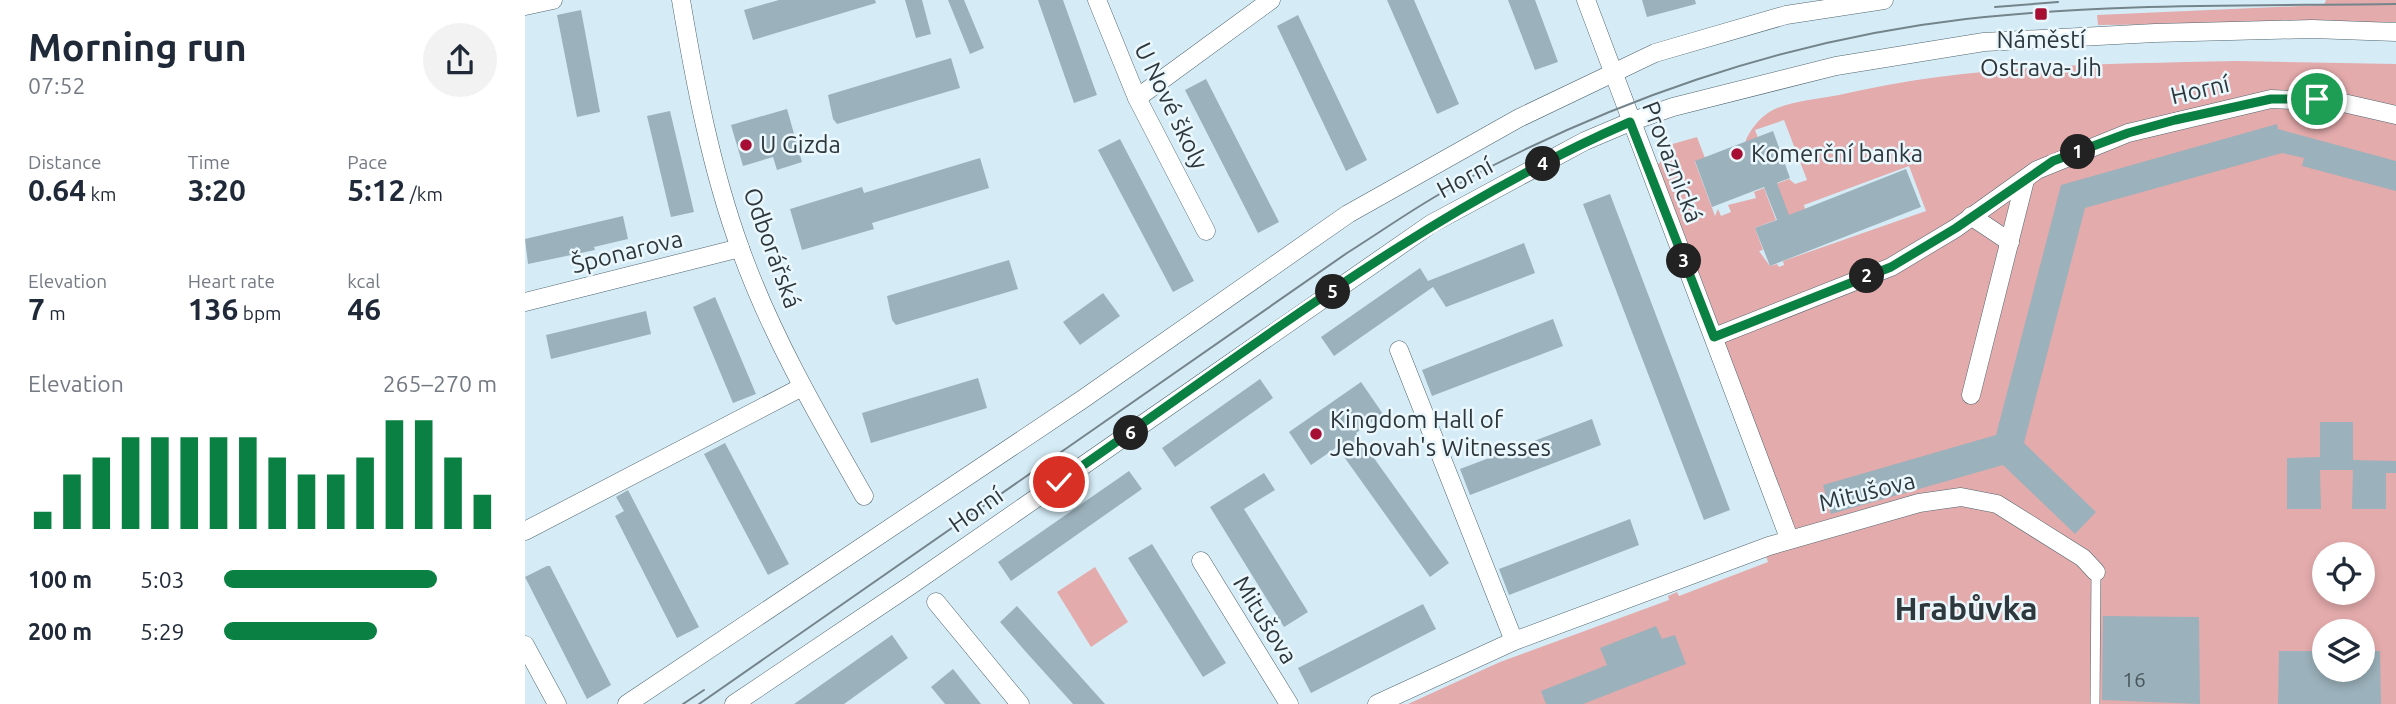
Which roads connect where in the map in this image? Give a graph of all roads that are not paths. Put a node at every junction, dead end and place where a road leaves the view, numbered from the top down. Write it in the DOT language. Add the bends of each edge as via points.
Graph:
graph roads {
  1 [pos="553,0"];
  2 [pos="681,0"];
  3 [pos="1097,0"];
  4 [pos="1271,0"];
  5 [pos="1586,0"];
  6 [pos="1884,0"];
  7 [pos="525,6"];
  8 [pos="2393,32"];
  9 [pos="1612,73"];
  10 [pos="1137,98"];
  11 [pos="2396,115"];
  12 [pos="1630,122"];
  13 [pos="2025,180"];
  14 [pos="1971,216"];
  15 [pos="1206,231"];
  16 [pos="2010,242"];
  17 [pos="740,248"];
  18 [pos="525,302"];
  19 [pos="1714,337"];
  20 [pos="1399,350"];
  21 [pos="802,387"];
  22 [pos="1971,395"];
  23 [pos="864,496"];
  24 [pos="525,531"];
  25 [pos="1789,538"];
  26 [pos="1201,561"];
  27 [pos="2096,572"];
  28 [pos="936,601"];
  29 [pos="1514,641"];
  30 [pos="525,645"];
  31 [pos="557,704"];
  32 [pos="627,704"];
  33 [pos="734,704"];
  34 [pos="1020,704"];
  35 [pos="1289,704"];
  36 [pos="1377,704"];
  37 [pos="2095,704"];
  1 -- 7 [label="street"];
  2 -- 17 [label="street, Odborářská" via="700,106"];
  3 -- 10 [label="street, U Nové školy"];
  4 -- 10 [label="street"];
  5 -- 9 [label="street, Provaznická"];
  6 -- 9 [label="street, Horní" via="1725,30"];
  8 -- 12 [label="street, Horní" via="2182,32 1984,42 1836,66"];
  9 -- 12 [label="street, Provaznická"];
  9 -- 32 [label="street, Horní" via="1519,118 1348,214 1083,399"];
  10 -- 15 [label="street, U Nové školy"];
  11 -- 13 [label="street, Horní" via="2339,102 2271,99 2128,133 2053,161"];
  12 -- 19 [label="street, Provaznická"];
  12 -- 33 [label="street, Horní" via="1585,141 1431,224"];
  13 -- 14 [label="street, Horní"];
  13 -- 16 [label="street"];
  14 -- 16 [label="street"];
  14 -- 19 [label="street, Horní" via="1891,267"];
  16 -- 22 [label="street"];
  17 -- 18 [label="street, Šponarova"];
  17 -- 21 [label="street, Odborářská"];
  19 -- 25 [label="street, Provaznická"];
  20 -- 29 [label="street"];
  21 -- 23 [label="street, Odborářská"];
  21 -- 24 [label="street"];
  25 -- 27 [label="street, Mitušova" via="1876,513 1961,497 1997,504 2083,558"];
  25 -- 29 [label="street, Mitušova"];
  26 -- 35 [label="street, Mitušova"];
  27 -- 37 [label="lane, Mitušova"];
  28 -- 34 [label="street"];
  29 -- 36 [label="street, Mitušova"];
  30 -- 31 [label="street"];
}
